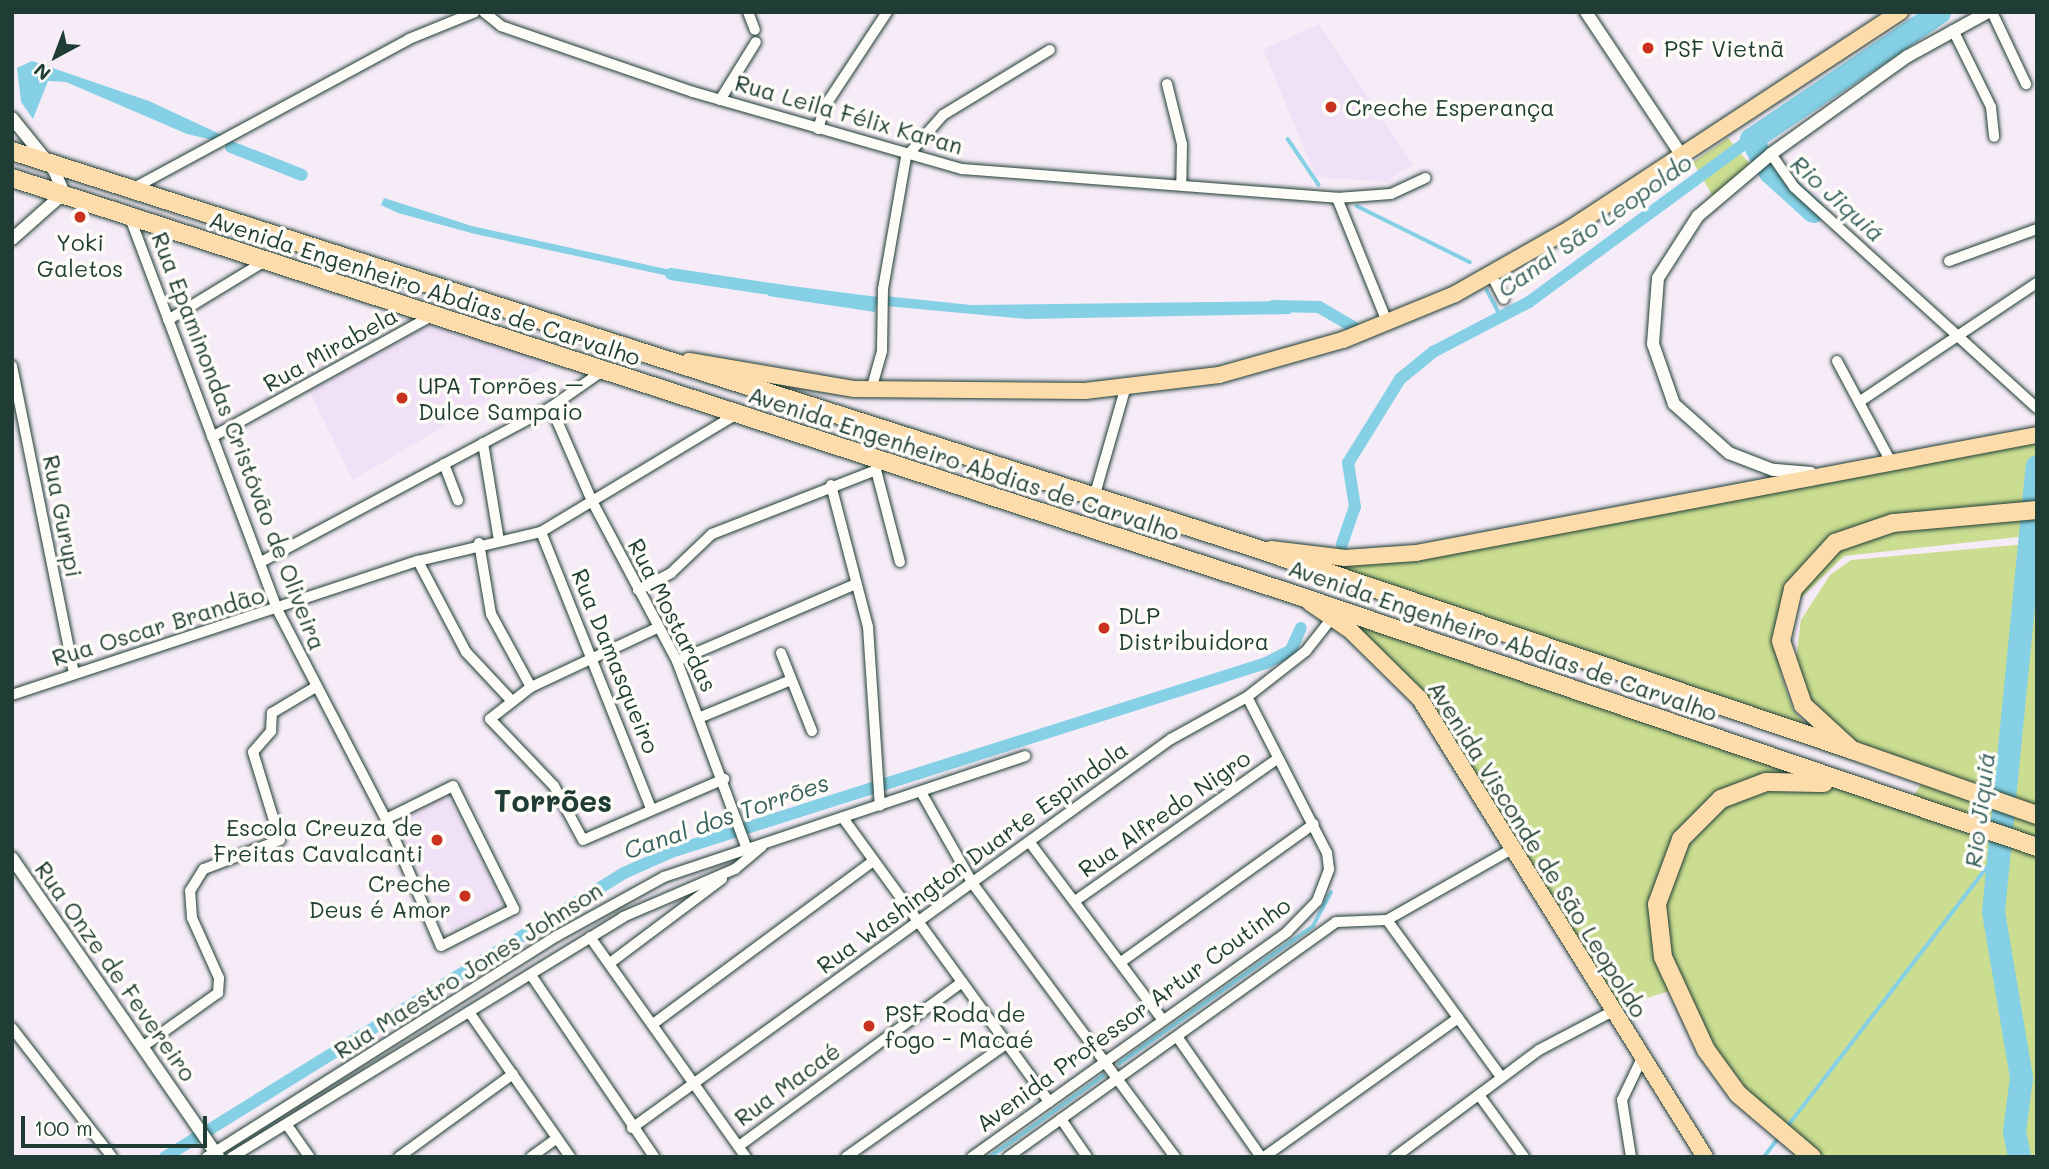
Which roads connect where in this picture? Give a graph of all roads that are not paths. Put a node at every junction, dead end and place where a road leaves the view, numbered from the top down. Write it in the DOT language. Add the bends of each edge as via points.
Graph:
graph roads {
  1 [pos="475,12"];
  2 [pos="484,12"];
  3 [pos="748,12"];
  4 [pos="887,12"];
  5 [pos="1586,12"];
  6 [pos="1900,12"];
  7 [pos="1990,12"];
  8 [pos="755,30"];
  9 [pos="1953,30"];
  10 [pos="755,42"];
  11 [pos="1050,50"];
  12 [pos="1167,84"];
  13 [pos="2026,84"];
  14 [pos="720,100"];
  15 [pos="12,118"];
  16 [pos="818,129"];
  17 [pos="1994,137"];
  18 [pos="12,152"];
  19 [pos="1682,156"];
  20 [pos="1769,156"];
  21 [pos="906,157"];
  22 [pos="47,162"];
  23 [pos="12,178"];
  24 [pos="1425,178"];
  25 [pos="1181,183"];
  26 [pos="130,191"];
  27 [pos="64,193"];
  28 [pos="1337,198"];
  29 [pos="129,215"];
  30 [pos="2037,229"];
  31 [pos="12,239"];
  32 [pos="265,261"];
  33 [pos="1949,261"];
  34 [pos="1491,274"];
  35 [pos="2037,282"];
  36 [pos="1504,299"];
  37 [pos="430,316"];
  38 [pos="168,320"];
  39 [pos="1387,322"];
  40 [pos="1953,336"];
  41 [pos="629,350"];
  42 [pos="1837,361"];
  43 [pos="12,366"];
  44 [pos="601,372"];
  45 [pos="1126,386"];
  46 [pos="871,390"];
  47 [pos="1859,402"];
  48 [pos="551,407"];
  49 [pos="2037,408"];
  50 [pos="736,415"];
  51 [pos="2037,435"];
  52 [pos="212,437"];
  53 [pos="483,443"];
  54 [pos="1891,462"];
  55 [pos="444,464"];
  56 [pos="876,465"];
  57 [pos="1833,475"];
  58 [pos="831,485"];
  59 [pos="458,500"];
  60 [pos="592,500"];
  61 [pos="1093,501"];
  62 [pos="2037,510"];
  63 [pos="541,532"];
  64 [pos="499,541"];
  65 [pos="479,543"];
  66 [pos="1246,545"];
  67 [pos="418,561"];
  68 [pos="261,562"];
  69 [pos="900,562"];
  70 [pos="856,584"];
  71 [pos="638,590"];
  72 [pos="1299,596"];
  73 [pos="278,611"];
  74 [pos="1332,618"];
  75 [pos="657,628"];
  76 [pos="781,653"];
  77 [pos="594,656"];
  78 [pos="677,661"];
  79 [pos="74,674"];
  80 [pos="790,680"];
  81 [pos="531,687"];
  82 [pos="314,688"];
  83 [pos="12,695"];
  84 [pos="1247,697"];
  85 [pos="510,699"];
  86 [pos="701,718"];
  87 [pos="812,731"];
  88 [pos="1852,750"];
  89 [pos="1025,756"];
  90 [pos="1278,759"];
  91 [pos="724,779"];
  92 [pos="920,792"];
  93 [pos="1875,793"];
  94 [pos="880,805"];
  95 [pos="650,806"];
  96 [pos="2037,815"];
  97 [pos="843,818"];
  98 [pos="386,819"];
  99 [pos="1314,824"];
  100 [pos="744,842"];
  101 [pos="1031,844"];
  102 [pos="762,846"];
  103 [pos="2037,847"];
  104 [pos="1512,849"];
  105 [pos="873,861"];
  106 [pos="13,862"];
  107 [pos="735,869"];
  108 [pos="973,884"];
  109 [pos="1075,901"];
  110 [pos="1387,919"];
  111 [pos="919,923"];
  112 [pos="590,936"];
  113 [pos="1121,962"];
  114 [pos="610,963"];
  115 [pos="531,975"];
  116 [pos="962,982"];
  117 [pos="1613,1011"];
  118 [pos="469,1012"];
  119 [pos="1458,1018"];
  120 [pos="1162,1019"];
  121 [pos="653,1024"];
  122 [pos="12,1028"];
  123 [pos="1178,1038"];
  124 [pos="1006,1044"];
  125 [pos="145,1045"];
  126 [pos="1643,1056"];
  127 [pos="1105,1062"];
  128 [pos="513,1074"];
  129 [pos="1502,1078"];
  130 [pos="1118,1080"];
  131 [pos="692,1085"];
  132 [pos="1479,1095"];
  133 [pos="1049,1102"];
  134 [pos="1061,1119"];
  135 [pos="287,1125"];
  136 [pos="632,1128"];
  137 [pos="557,1138"];
  138 [pos="739,1146"];
  139 [pos="212,1152"];
  140 [pos="1521,1156"];
  141 [pos="1705,1156"];
  142 [pos="1811,1156"];
  143 [pos="112,1157"];
  144 [pos="232,1157"];
  145 [pos="309,1157"];
  146 [pos="399,1157"];
  147 [pos="531,1157"];
  148 [pos="570,1157"];
  149 [pos="654,1157"];
  150 [pos="746,1157"];
  151 [pos="846,1157"];
  152 [pos="972,1157"];
  153 [pos="1008,1157"];
  154 [pos="1087,1157"];
  155 [pos="1175,1157"];
  156 [pos="1262,1157"];
  157 [pos="1395,1157"];
  158 [pos="1631,1157"];
  1 -- 26 [label="street" via="409,39"];
  2 -- 14 [label="street, Rua Leila Félix Karan" via="501,26"];
  3 -- 8 [label="street"];
  4 -- 16 [label="street" via="825,106"];
  5 -- 19 [label="street"];
  6 -- 19 [label="main road"];
  7 -- 9 [label="street"];
  7 -- 13 [label="street"];
  9 -- 17 [label="street" via="1991,107"];
  9 -- 20 [label="street"];
  10 -- 14 [label="street"];
  11 -- 21 [label="street" via="943,116"];
  12 -- 25 [label="street" via="1182,144"];
  14 -- 16 [label="street, Rua Leila Félix Karan"];
  15 -- 22 [label="street"];
  16 -- 21 [label="street, Rua Leila Félix Karan"];
  18 -- 22 [label="highway, Avenida Engenheiro Abdias de Carvalho"];
  19 -- 34 [label="main road"];
  20 -- 40 [label="street" via="1794,187"];
  20 -- 57 [label="street" via="1698,216 1665,263 1654,298 1657,366 1674,404 1713,445 1773,470"];
  21 -- 25 [label="street, Rua Leila Félix Karan" via="967,169"];
  21 -- 46 [label="street" via="883,289 882,351"];
  22 -- 26 [label="highway, Avenida Engenheiro Abdias de Carvalho"];
  22 -- 27 [label="street"];
  23 -- 27 [label="highway, Avenida Engenheiro Abdias de Carvalho"];
  24 -- 28 [label="street, Rua Leila Félix Karan" via="1391,194"];
  25 -- 28 [label="street, Rua Leila Félix Karan"];
  26 -- 41 [label="highway, Avenida Engenheiro Abdias de Carvalho"];
  27 -- 29 [label="highway, Avenida Engenheiro Abdias de Carvalho"];
  27 -- 31 [label="street"];
  28 -- 39 [label="street"];
  29 -- 32 [label="highway, Avenida Engenheiro Abdias de Carvalho"];
  29 -- 38 [label="street, Rua Epaminondas Cristóvão de Oliveira"];
  30 -- 33 [label="street"];
  32 -- 37 [label="highway, Avenida Engenheiro Abdias de Carvalho"];
  32 -- 38 [label="street"];
  34 -- 36 [label="street"];
  34 -- 39 [label="main road"];
  35 -- 40 [label="street"];
  37 -- 44 [label="highway, Avenida Engenheiro Abdias de Carvalho"];
  37 -- 52 [label="street, Rua Mirabela"];
  38 -- 52 [label="street, Rua Epaminondas Cristóvão de Oliveira"];
  39 -- 45 [label="main road" via="1219,375"];
  40 -- 47 [label="street"];
  40 -- 49 [label="street"];
  41 -- 46 [label="main road"];
  41 -- 61 [label="highway, Avenida Engenheiro Abdias de Carvalho"];
  42 -- 47 [label="street"];
  43 -- 79 [label="street, Rua Gurupi"];
  44 -- 48 [label="street"];
  44 -- 50 [label="highway, Avenida Engenheiro Abdias de Carvalho"];
  45 -- 46 [label="main road"];
  45 -- 61 [label="street"];
  47 -- 54 [label="street"];
  48 -- 53 [label="street"];
  48 -- 60 [label="street, Rua Mostardas"];
  50 -- 56 [label="highway, Avenida Engenheiro Abdias de Carvalho"];
  50 -- 60 [label="street, Rua Oscar Brandão"];
  51 -- 54 [label="main road, Avenida Engenheiro Abdias de Carvalho"];
  52 -- 68 [label="street, Rua Epaminondas Cristóvão de Oliveira"];
  53 -- 55 [label="street"];
  53 -- 64 [label="street"];
  54 -- 57 [label="main road, Avenida Engenheiro Abdias de Carvalho"];
  55 -- 59 [label="street"];
  55 -- 68 [label="street"];
  56 -- 58 [label="street"];
  56 -- 69 [label="street"];
  56 -- 72 [label="highway, Avenida Engenheiro Abdias de Carvalho"];
  57 -- 66 [label="main road, Avenida Engenheiro Abdias de Carvalho" via="1416,553 1345,558"];
  58 -- 70 [label="street"];
  58 -- 71 [label="street" via="712,534 671,573"];
  60 -- 63 [label="street, Rua Oscar Brandão"];
  60 -- 71 [label="street, Rua Mostardas"];
  61 -- 66 [label="highway, Avenida Engenheiro Abdias de Carvalho"];
  62 -- 88 [label="highway" via="1871,527 1816,558 1793,589 1781,641 1791,682 1818,722"];
  63 -- 64 [label="street, Rua Oscar Brandão"];
  63 -- 77 [label="street, Rua Damasqueiro"];
  64 -- 65 [label="street, Rua Oscar Brandão"];
  65 -- 67 [label="street, Rua Oscar Brandão"];
  65 -- 81 [label="street" via="491,614"];
  66 -- 88 [label="highway, Avenida Engenheiro Abdias de Carvalho"];
  67 -- 73 [label="street, Rua Oscar Brandão"];
  67 -- 85 [label="street" via="466,652"];
  68 -- 73 [label="street, Rua Epaminondas Cristóvão de Oliveira"];
  70 -- 78 [label="street"];
  70 -- 94 [label="street" via="870,641 873,782"];
  71 -- 75 [label="street, Rua Mostardas"];
  72 -- 74 [label="main road, Avenida Visconde de São Leopoldo"];
  72 -- 93 [label="highway, Avenida Engenheiro Abdias de Carvalho"];
  73 -- 79 [label="street, Rua Oscar Brandão"];
  73 -- 82 [label="street, Rua Epaminondas Cristóvão de Oliveira"];
  74 -- 84 [label="street, Rua Washington Duarte Espindola" via="1306,651"];
  74 -- 104 [label="main road, Avenida Visconde de São Leopoldo" via="1420,699"];
  75 -- 77 [label="street"];
  75 -- 78 [label="street, Rua Mostardas"];
  76 -- 80 [label="street"];
  77 -- 81 [label="street"];
  77 -- 95 [label="street, Rua Damasqueiro"];
  78 -- 86 [label="street, Rua Mostardas"];
  79 -- 83 [label="street, Rua Oscar Brandão"];
  80 -- 86 [label="street"];
  80 -- 87 [label="street"];
  81 -- 85 [label="street"];
  82 -- 98 [label="street, Rua Epaminondas Cristóvão de Oliveira"];
  82 -- 125 [label="street" via="272,713 271,731 253,752 281,835 277,843 204,869 195,880 192,918 221,986"];
  84 -- 90 [label="street, Avenida Professor Artur Coutinho"];
  84 -- 101 [label="street, Rua Washington Duarte Espindola" via="1171,739"];
  85 -- 95 [label="street" via="490,715 554,786 582,838"];
  86 -- 91 [label="street, Rua Mostardas"];
  88 -- 96 [label="highway, Avenida Engenheiro Abdias de Carvalho"];
  89 -- 92 [label="street, Rua Maestro Jones Johnson"];
  90 -- 99 [label="street, Avenida Professor Artur Coutinho"];
  90 -- 109 [label="street, Rua Alfredo Nigro"];
  91 -- 95 [label="street"];
  91 -- 100 [label="street, Rua Mostardas"];
  92 -- 94 [label="street, Rua Maestro Jones Johnson"];
  92 -- 108 [label="street"];
  93 -- 103 [label="highway, Avenida Engenheiro Abdias de Carvalho"];
  93 -- 142 [label="highway" via="1790,779 1743,787 1694,822 1660,881 1659,941 1690,1021 1727,1082"];
  94 -- 97 [label="street, Rua Maestro Jones Johnson"];
  97 -- 102 [label="street, Rua Maestro Jones Johnson"];
  97 -- 105 [label="street"];
  98 -- 98 [label="street, Rua Epaminondas Cristóvão de Oliveira" via="441,946 514,909 453,786"];
  99 -- 113 [label="street"];
  99 -- 120 [label="street, Avenida Professor Artur Coutinho" via="1329,869 1308,912"];
  100 -- 102 [label="street, Rua Maestro Jones Johnson"];
  100 -- 139 [label="street, Rua Maestro Jones Johnson" via="618,901"];
  101 -- 108 [label="street, Rua Washington Duarte Espindola"];
  101 -- 109 [label="street"];
  102 -- 107 [label="street, Rua Maestro Jones Johnson"];
  104 -- 110 [label="street"];
  104 -- 117 [label="main road, Avenida Visconde de São Leopoldo"];
  105 -- 111 [label="street"];
  105 -- 121 [label="street"];
  106 -- 125 [label="street, Rua Onze de Fevereiro"];
  107 -- 112 [label="street, Rua Maestro Jones Johnson"];
  107 -- 114 [label="street"];
  108 -- 111 [label="street, Rua Washington Duarte Espindola"];
  108 -- 127 [label="street"];
  109 -- 113 [label="street"];
  110 -- 119 [label="street"];
  110 -- 123 [label="street, Avenida Professor Artur Coutinho" via="1339,920"];
  111 -- 116 [label="street"];
  111 -- 131 [label="street, Rua Washington Duarte Espindola"];
  112 -- 114 [label="street"];
  112 -- 115 [label="street, Rua Maestro Jones Johnson"];
  113 -- 120 [label="street"];
  114 -- 121 [label="street"];
  115 -- 118 [label="street, Rua Maestro Jones Johnson"];
  115 -- 136 [label="street"];
  116 -- 124 [label="street"];
  116 -- 138 [label="street, Rua Macaé"];
  117 -- 126 [label="main road, Avenida Visconde de São Leopoldo"];
  117 -- 129 [label="street"];
  118 -- 128 [label="street"];
  118 -- 135 [label="street, Rua Maestro Jones Johnson"];
  119 -- 129 [label="street"];
  119 -- 156 [label="street"];
  120 -- 127 [label="street, Avenida Professor Artur Coutinho"];
  121 -- 131 [label="street"];
  122 -- 143 [label="street"];
  123 -- 130 [label="street, Avenida Professor Artur Coutinho"];
  123 -- 156 [label="street"];
  124 -- 133 [label="street"];
  124 -- 151 [label="street"];
  125 -- 139 [label="street, Rua Onze de Fevereiro"];
  126 -- 141 [label="main road, Avenida Visconde de São Leopoldo"];
  126 -- 158 [label="street" via="1622,1100"];
  127 -- 130 [label="street"];
  127 -- 133 [label="street, Avenida Professor Artur Coutinho"];
  128 -- 137 [label="street"];
  128 -- 146 [label="street"];
  129 -- 132 [label="street"];
  130 -- 134 [label="street, Avenida Professor Artur Coutinho"];
  130 -- 155 [label="street"];
  131 -- 136 [label="street, Rua Washington Duarte Espindola"];
  131 -- 138 [label="street"];
  132 -- 140 [label="street"];
  132 -- 157 [label="street"];
  133 -- 152 [label="street, Avenida Professor Artur Coutinho"];
  134 -- 153 [label="street, Avenida Professor Artur Coutinho"];
  134 -- 154 [label="street"];
  135 -- 144 [label="street, Rua Maestro Jones Johnson"];
  135 -- 145 [label="street"];
  136 -- 149 [label="street"];
  137 -- 147 [label="street"];
  137 -- 148 [label="street"];
  138 -- 150 [label="street"];
}
